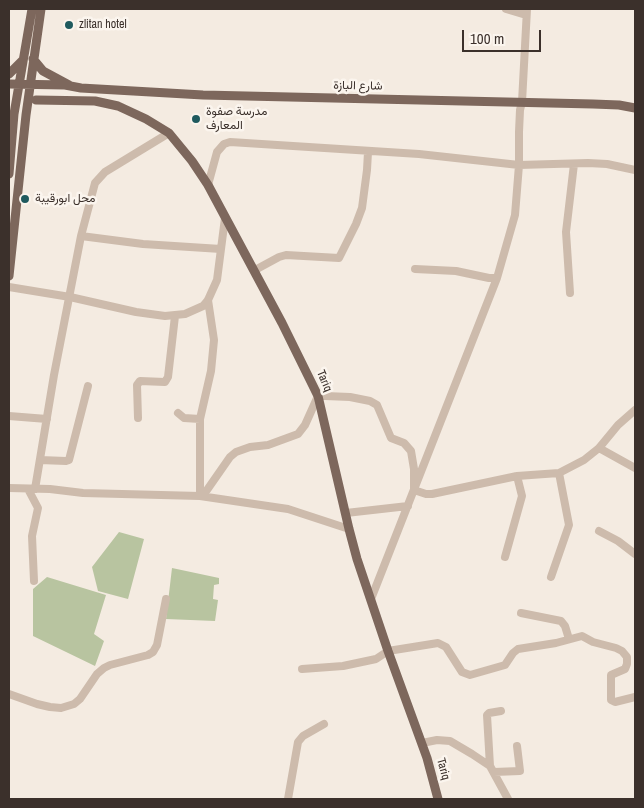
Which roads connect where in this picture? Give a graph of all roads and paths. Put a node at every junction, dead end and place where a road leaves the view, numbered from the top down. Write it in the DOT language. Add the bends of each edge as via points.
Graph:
graph roads {
  1 [pos="32,9"];
  2 [pos="41,9"];
  3 [pos="506,9"];
  4 [pos="526,12"];
  5 [pos="28,59"];
  6 [pos="9,74"];
  7 [pos="9,84"];
  8 [pos="69,85"];
  9 [pos="19,87"];
  10 [pos="29,87"];
  11 [pos="81,88"];
  12 [pos="9,89"];
  13 [pos="97,89"];
  14 [pos="49,90"];
  15 [pos="9,100"];
  16 [pos="36,100"];
  17 [pos="95,101"];
  18 [pos="522,102"];
  19 [pos="635,108"];
  20 [pos="14,114"];
  21 [pos="26,115"];
  22 [pos="168,133"];
  23 [pos="368,152"];
  24 [pos="9,156"];
  25 [pos="574,164"];
  26 [pos="520,165"];
  27 [pos="635,170"];
  28 [pos="9,174"];
  29 [pos="208,185"];
  30 [pos="12,204"];
  31 [pos="225,218"];
  32 [pos="81,236"];
  33 [pos="221,248"];
  34 [pos="415,269"];
  35 [pos="255,270"];
  36 [pos="9,276"];
  37 [pos="497,278"];
  38 [pos="9,286"];
  39 [pos="570,293"];
  40 [pos="70,297"];
  41 [pos="208,300"];
  42 [pos="176,316"];
  43 [pos="88,386"];
  44 [pos="318,396"];
  45 [pos="635,410"];
  46 [pos="178,414"];
  47 [pos="9,416"];
  48 [pos="138,418"];
  49 [pos="200,419"];
  50 [pos="47,420"];
  51 [pos="599,448"];
  52 [pos="40,460"];
  53 [pos="635,468"];
  54 [pos="559,473"];
  55 [pos="517,476"];
  56 [pos="9,488"];
  57 [pos="32,489"];
  58 [pos="414,490"];
  59 [pos="200,496"];
  60 [pos="408,506"];
  61 [pos="346,513"];
  62 [pos="349,529"];
  63 [pos="599,531"];
  64 [pos="635,554"];
  65 [pos="505,557"];
  66 [pos="551,577"];
  67 [pos="34,581"];
  68 [pos="166,598"];
  69 [pos="370,599"];
  70 [pos="521,613"];
  71 [pos="570,639"];
  72 [pos="388,651"];
  73 [pos="302,669"];
  74 [pos="9,694"];
  75 [pos="635,697"];
  76 [pos="501,711"];
  77 [pos="324,724"];
  78 [pos="422,744"];
  79 [pos="517,746"];
  80 [pos="492,769"];
  81 [pos="288,799"];
  82 [pos="438,799"];
  83 [pos="508,799"];
  1 -- 5 [label="main road"];
  2 -- 5 [label="main road"];
  3 -- 4 [label="street"];
  4 -- 18 [label="street"];
  5 -- 6 [label="main road"];
  5 -- 8 [label="main road"];
  5 -- 9 [label="main road"];
  5 -- 10 [label="main road"];
  7 -- 9 [label="main road, شارع البازة"];
  8 -- 10 [label="main road, شارع البازة"];
  8 -- 11 [label="main road, شارع البازة"];
  9 -- 10 [label="main road, شارع البازة"];
  9 -- 12 [label="main road, شارع البازة"];
  9 -- 20 [label="main road"];
  10 -- 14 [label="main road, شارع البازة"];
  10 -- 21 [label="main road"];
  11 -- 13 [label="main road, شارع البازة"];
  11 -- 14 [label="main road, شارع البازة"];
  13 -- 17 [label="main road"];
  13 -- 18 [label="main road, شارع البازة" via="203,96"];
  14 -- 16 [label="main road"];
  15 -- 20 [label="main road"];
  16 -- 17 [label="main road, Tariq"];
  16 -- 21 [label="main road"];
  17 -- 22 [label="main road, Tariq" via="126,110"];
  18 -- 19 [label="main road, شارع البازة"];
  18 -- 26 [label="street"];
  20 -- 24 [label="main road"];
  21 -- 30 [label="main road"];
  22 -- 29 [label="main road, Tariq"];
  22 -- 32 [label="street" via="100,177 95,183"];
  23 -- 26 [label="street"];
  23 -- 29 [label="street" via="230,142 217,152"];
  23 -- 35 [label="street" via="362,208 340,256 286,255"];
  24 -- 28 [label="main road"];
  25 -- 26 [label="street"];
  25 -- 27 [label="street" via="606,164"];
  25 -- 39 [label="street" via="566,232"];
  26 -- 37 [label="street" via="515,215"];
  29 -- 31 [label="main road, Tariq"];
  30 -- 36 [label="main road"];
  31 -- 33 [label="street"];
  31 -- 35 [label="main road, Tariq"];
  32 -- 33 [label="street" via="143,244"];
  32 -- 40 [label="street"];
  33 -- 41 [label="street" via="217,280"];
  34 -- 37 [label="street"];
  35 -- 44 [label="main road, Tariq"];
  37 -- 58 [label="street"];
  38 -- 40 [label="street"];
  40 -- 42 [label="street" via="136,312"];
  40 -- 50 [label="street"];
  41 -- 42 [label="street" via="195,311"];
  41 -- 49 [label="street" via="214,340"];
  42 -- 48 [label="street" via="168,377 165,382 140,381 137,385"];
  43 -- 52 [label="street" via="69,460"];
  44 -- 58 [label="street" via="350,397 377,405 391,438 411,451"];
  44 -- 59 [label="street" via="298,434 236,452"];
  44 -- 61 [label="main road, Tariq"];
  45 -- 51 [label="street"];
  46 -- 49 [label="street" via="184,418"];
  47 -- 50 [label="street"];
  49 -- 59 [label="street"];
  50 -- 52 [label="street"];
  51 -- 53 [label="street"];
  51 -- 54 [label="street"];
  52 -- 57 [label="street"];
  54 -- 55 [label="street"];
  54 -- 66 [label="street" via="569,525"];
  55 -- 58 [label="street" via="432,494"];
  55 -- 65 [label="street" via="522,496"];
  56 -- 57 [label="street"];
  57 -- 59 [label="street" via="91,494"];
  57 -- 67 [label="street" via="38,508 32,536"];
  58 -- 60 [label="street"];
  59 -- 62 [label="street" via="288,509"];
  60 -- 61 [label="street"];
  60 -- 69 [label="street"];
  61 -- 62 [label="main road, Tariq"];
  62 -- 69 [label="main road, Tariq"];
  63 -- 64 [label="street"];
  68 -- 74 [label="street" via="153,652 104,668 74,704 50,707"];
  69 -- 72 [label="main road, Tariq"];
  70 -- 71 [label="street" via="561,621"];
  71 -- 72 [label="street" via="518,649 502,667 466,675 441,643"];
  71 -- 75 [label="street" via="585,636 625,654 626,666 610,678 611,700"];
  72 -- 73 [label="street" via="376,659 343,666"];
  72 -- 78 [label="main road, Tariq"];
  76 -- 80 [label="street" via="487,715"];
  77 -- 81 [label="street" via="298,742"];
  78 -- 80 [label="street" via="437,740 450,742"];
  78 -- 82 [label="main road, Tariq"];
  79 -- 80 [label="street" via="520,772"];
  80 -- 83 [label="street"];
}
